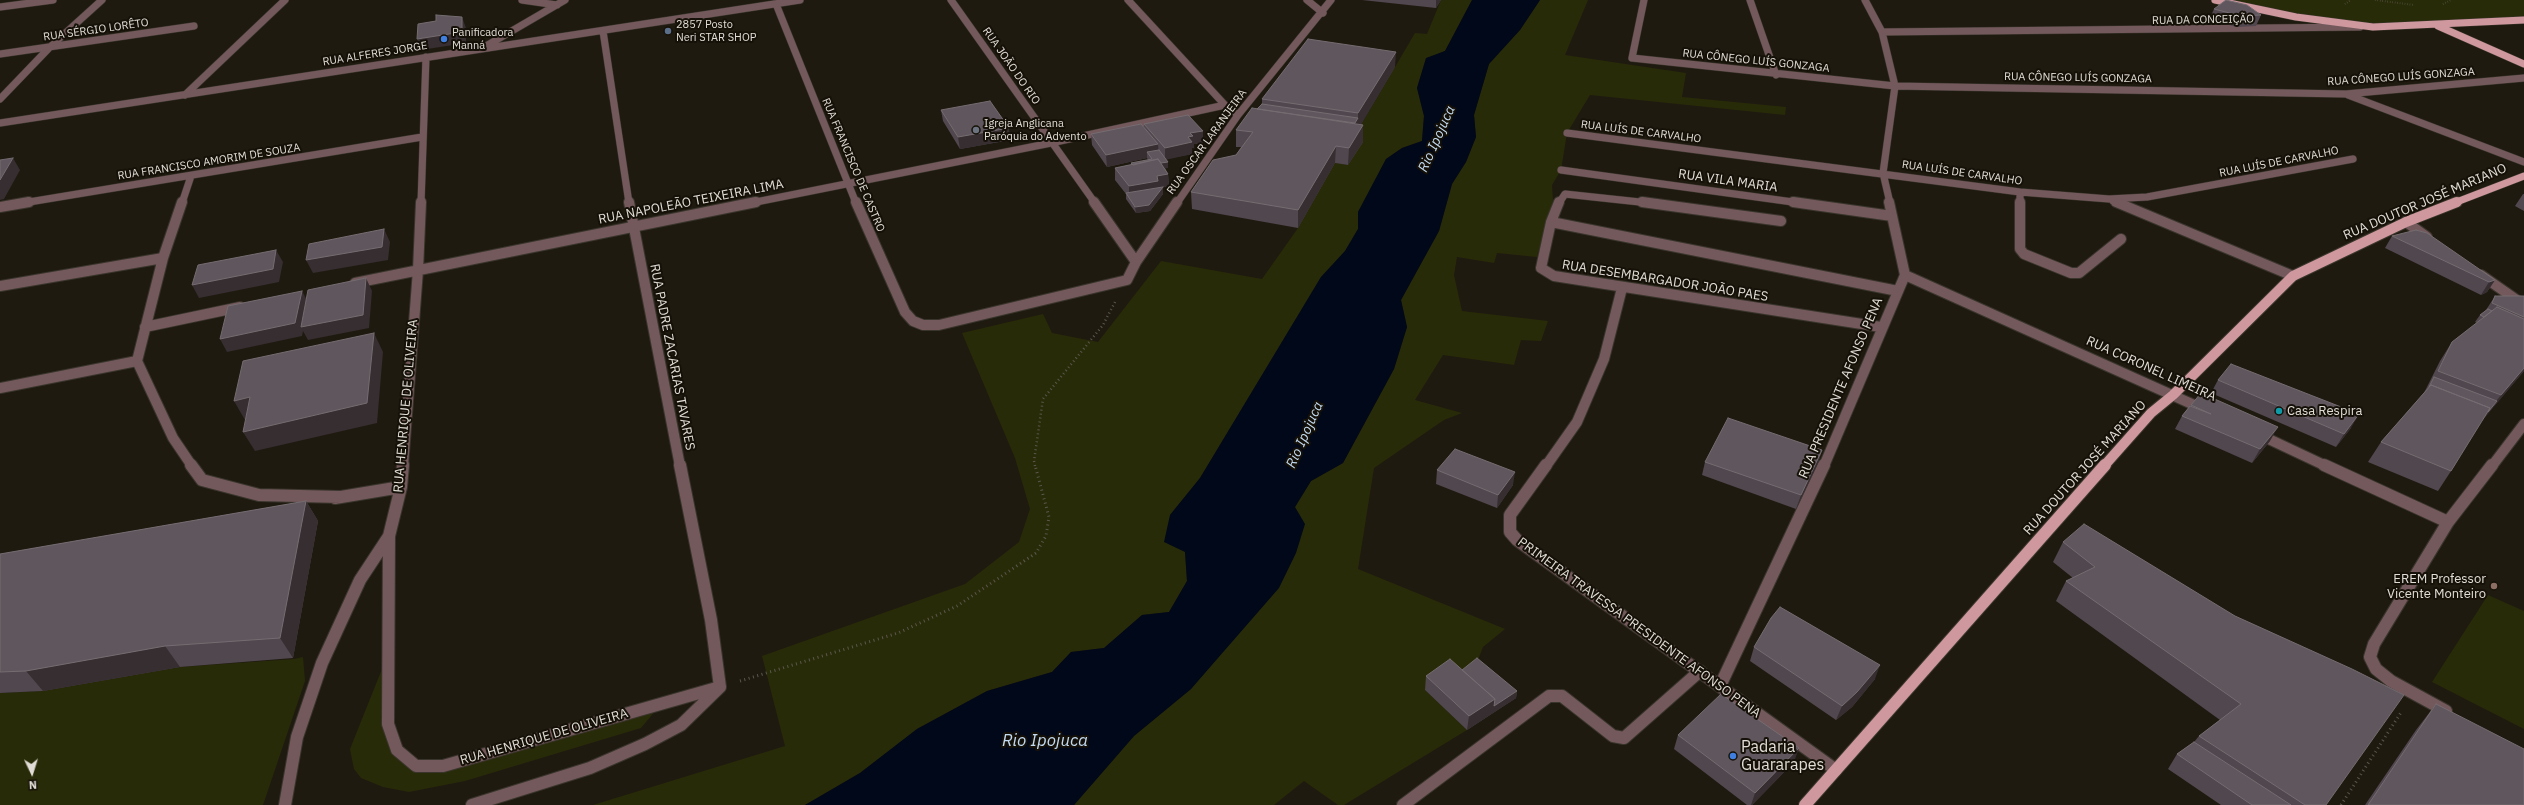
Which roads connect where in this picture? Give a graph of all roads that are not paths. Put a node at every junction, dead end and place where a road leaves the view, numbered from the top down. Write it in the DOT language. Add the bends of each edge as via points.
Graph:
graph roads {
  1 [pos="53,0"];
  2 [pos="102,0"];
  3 [pos="284,0"];
  4 [pos="522,0"];
  5 [pos="565,0"];
  6 [pos="800,0"];
  7 [pos="951,0"];
  8 [pos="1128,0"];
  9 [pos="1307,0"];
  10 [pos="1331,0"];
  11 [pos="1644,0"];
  12 [pos="1750,0"];
  13 [pos="1865,0"];
  14 [pos="2215,0"];
  15 [pos="776,4"];
  16 [pos="557,5"];
  17 [pos="0,7"];
  18 [pos="1323,13"];
  19 [pos="2524,20"];
  20 [pos="2436,25"];
  21 [pos="194,26"];
  22 [pos="2373,26"];
  23 [pos="603,31"];
  24 [pos="1882,32"];
  25 [pos="50,47"];
  26 [pos="481,49"];
  27 [pos="0,54"];
  28 [pos="426,57"];
  29 [pos="2524,64"];
  30 [pos="1776,75"];
  31 [pos="2524,78"];
  32 [pos="1895,86"];
  33 [pos="2346,94"];
  34 [pos="185,95"];
  35 [pos="0,99"];
  36 [pos="1225,105"];
  37 [pos="1238,115"];
  38 [pos="0,123"];
  39 [pos="1567,134"];
  40 [pos="422,137"];
  41 [pos="1051,143"];
  42 [pos="2353,159"];
  43 [pos="2524,162"];
  44 [pos="1560,170"];
  45 [pos="1883,173"];
  46 [pos="191,176"];
  47 [pos="2524,176"];
  48 [pos="847,183"];
  49 [pos="2020,192"];
  50 [pos="2109,199"];
  51 [pos="0,207"];
  52 [pos="1892,216"];
  53 [pos="1781,221"];
  54 [pos="1551,222"];
  55 [pos="2406,222"];
  56 [pos="633,227"];
  57 [pos="2121,239"];
  58 [pos="2432,241"];
  59 [pos="163,258"];
  60 [pos="1136,262"];
  61 [pos="2472,268"];
  62 [pos="418,270"];
  63 [pos="1905,275"];
  64 [pos="2293,276"];
  65 [pos="348,285"];
  66 [pos="0,286"];
  67 [pos="1622,288"];
  68 [pos="1898,291"];
  69 [pos="2524,305"];
  70 [pos="246,306"];
  71 [pos="145,327"];
  72 [pos="1881,328"];
  73 [pos="137,361"];
  74 [pos="0,388"];
  75 [pos="2173,395"];
  76 [pos="2209,412"];
  77 [pos="2524,424"];
  78 [pos="2245,428"];
  79 [pos="400,486"];
  80 [pos="341,497"];
  81 [pos="286,507"];
  82 [pos="2448,522"];
  83 [pos="389,536"];
  84 [pos="1700,671"];
  85 [pos="1720,686"];
  86 [pos="720,687"];
  87 [pos="2455,716"];
  88 [pos="1836,770"];
  89 [pos="285,805"];
  90 [pos="472,805"];
  91 [pos="1403,805"];
  92 [pos="1805,805"];
  1 -- 17 [label="street"];
  2 -- 25 [label="street"];
  3 -- 34 [label="street"];
  4 -- 16 [label="street"];
  5 -- 16 [label="street"];
  6 -- 15 [label="street, RUA ALFERES JORGE"];
  7 -- 41 [label="street, RUA JOÃO DO RIO"];
  8 -- 36 [label="street"];
  9 -- 18 [label="street"];
  10 -- 18 [label="street, RUA OSCAR LARANJEIRA"];
  11 -- 30 [label="street, RUA CÔNEGO LUÍS GONZAGA" via="1632,58"];
  12 -- 30 [label="street"];
  13 -- 24 [label="street"];
  14 -- 22 [label="main road" via="2296,17"];
  15 -- 23 [label="street, RUA ALFERES JORGE"];
  15 -- 48 [label="street, RUA FRANCISCO DE CASTRO"];
  16 -- 26 [label="street"];
  18 -- 37 [label="street, RUA OSCAR LARANJEIRA"];
  19 -- 20 [label="main road, RUA DA CONCEIÇÃO"];
  20 -- 22 [label="main road, RUA DA CONCEIÇÃO"];
  20 -- 29 [label="main road"];
  21 -- 25 [label="street, RUA SÉRGIO LORÊTO"];
  22 -- 24 [label="street, RUA DA CONCEIÇÃO"];
  23 -- 26 [label="street, RUA ALFERES JORGE"];
  23 -- 56 [label="street, RUA PADRE ZACARIAS TAVARES"];
  24 -- 32 [label="street"];
  25 -- 27 [label="street, RUA SÉRGIO LORÊTO"];
  25 -- 35 [label="street"];
  26 -- 28 [label="street, RUA ALFERES JORGE"];
  28 -- 34 [label="street, RUA ALFERES JORGE"];
  28 -- 40 [label="street, RUA HENRIQUE DE OLIVEIRA"];
  30 -- 32 [label="street, RUA CÔNEGO LUÍS GONZAGA"];
  31 -- 33 [label="street, RUA CÔNEGO LUÍS GONZAGA"];
  32 -- 33 [label="street, RUA CÔNEGO LUÍS GONZAGA"];
  32 -- 45 [label="street"];
  33 -- 43 [label="street"];
  34 -- 38 [label="street, RUA ALFERES JORGE"];
  36 -- 37 [label="street"];
  36 -- 41 [label="street, RUA NAPOLEÃO TEIXEIRA LIMA"];
  37 -- 60 [label="street, RUA OSCAR LARANJEIRA"];
  39 -- 45 [label="street, RUA LUÍS DE CARVALHO"];
  40 -- 46 [label="street, RUA FRANCISCO AMORIM DE SOUZA"];
  40 -- 62 [label="street, RUA HENRIQUE DE OLIVEIRA"];
  41 -- 48 [label="street, RUA NAPOLEÃO TEIXEIRA LIMA"];
  41 -- 60 [label="street, RUA JOÃO DO RIO"];
  42 -- 50 [label="street, RUA LUÍS DE CARVALHO" via="2178,192"];
  44 -- 52 [label="street, RUA VILA MARIA"];
  45 -- 49 [label="street, RUA LUÍS DE CARVALHO"];
  45 -- 52 [label="street"];
  46 -- 51 [label="street, RUA FRANCISCO AMORIM DE SOUZA"];
  46 -- 59 [label="street"];
  47 -- 55 [label="main road, RUA DOUTOR JOSÉ MARIANO"];
  48 -- 56 [label="street, RUA NAPOLEÃO TEIXEIRA LIMA"];
  48 -- 60 [label="street, RUA FRANCISCO DE CASTRO" via="905,312 913,321 923,325 939,325 962,320 1127,280"];
  49 -- 50 [label="street, RUA LUÍS DE CARVALHO"];
  49 -- 57 [label="street" via="2020,249 2024,254 2079,273"];
  50 -- 64 [label="street"];
  52 -- 63 [label="street"];
  53 -- 54 [label="street, RUA DESEMBARGADOR JOÃO PAES" via="1581,194 1562,196"];
  54 -- 67 [label="street, RUA DESEMBARGADOR JOÃO PAES" via="1541,268 1545,272 1554,276"];
  54 -- 68 [label="street"];
  55 -- 58 [label="street"];
  55 -- 64 [label="main road, RUA DOUTOR JOSÉ MARIANO"];
  56 -- 62 [label="street, RUA NAPOLEÃO TEIXEIRA LIMA"];
  56 -- 86 [label="street, RUA PADRE ZACARIAS TAVARES" via="711,620"];
  59 -- 66 [label="street"];
  59 -- 71 [label="street"];
  61 -- 69 [label="street"];
  62 -- 65 [label="street, RUA NAPOLEÃO TEIXEIRA LIMA"];
  62 -- 79 [label="street, RUA HENRIQUE DE OLIVEIRA"];
  63 -- 68 [label="street, RUA PRESIDENTE AFONSO PENA"];
  63 -- 75 [label="street, RUA CORONEL LIMEIRA"];
  64 -- 75 [label="main road, RUA DOUTOR JOSÉ MARIANO"];
  67 -- 72 [label="street, RUA DESEMBARGADOR JOÃO PAES"];
  67 -- 84 [label="street, PRIMEIRA TRAVESSA PRESIDENTE AFONSO PENA" via="1604,360 1577,422 1510,515 1508,524 1516,540"];
  68 -- 72 [label="street, RUA PRESIDENTE AFONSO PENA"];
  70 -- 71 [label="street"];
  71 -- 73 [label="street"];
  72 -- 85 [label="street, RUA PRESIDENTE AFONSO PENA" via="1813,491"];
  73 -- 74 [label="street"];
  73 -- 80 [label="street" via="173,438 202,480 259,495"];
  75 -- 76 [label="street, RUA CORONEL LIMEIRA"];
  75 -- 88 [label="main road, RUA DOUTOR JOSÉ MARIANO" via="2151,413"];
  77 -- 82 [label="street"];
  78 -- 82 [label="street"];
  79 -- 80 [label="street"];
  79 -- 83 [label="street, RUA HENRIQUE DE OLIVEIRA"];
  80 -- 81 [label="street"];
  82 -- 87 [label="street" via="2374,644 2370,657 2376,670 2391,681"];
  83 -- 86 [label="street, RUA HENRIQUE DE OLIVEIRA" via="388,724 397,750 416,766 443,766"];
  83 -- 89 [label="street" via="360,580 322,664 297,737"];
  84 -- 85 [label="street, PRIMEIRA TRAVESSA PRESIDENTE AFONSO PENA"];
  84 -- 91 [label="street" via="1624,738 1613,736 1562,696 1549,696"];
  85 -- 88 [label="street, PRIMEIRA TRAVESSA PRESIDENTE AFONSO PENA"];
  86 -- 90 [label="street" via="681,725 645,744 590,768"];
  88 -- 92 [label="main road, RUA DOUTOR JOSÉ MARIANO"];
}
